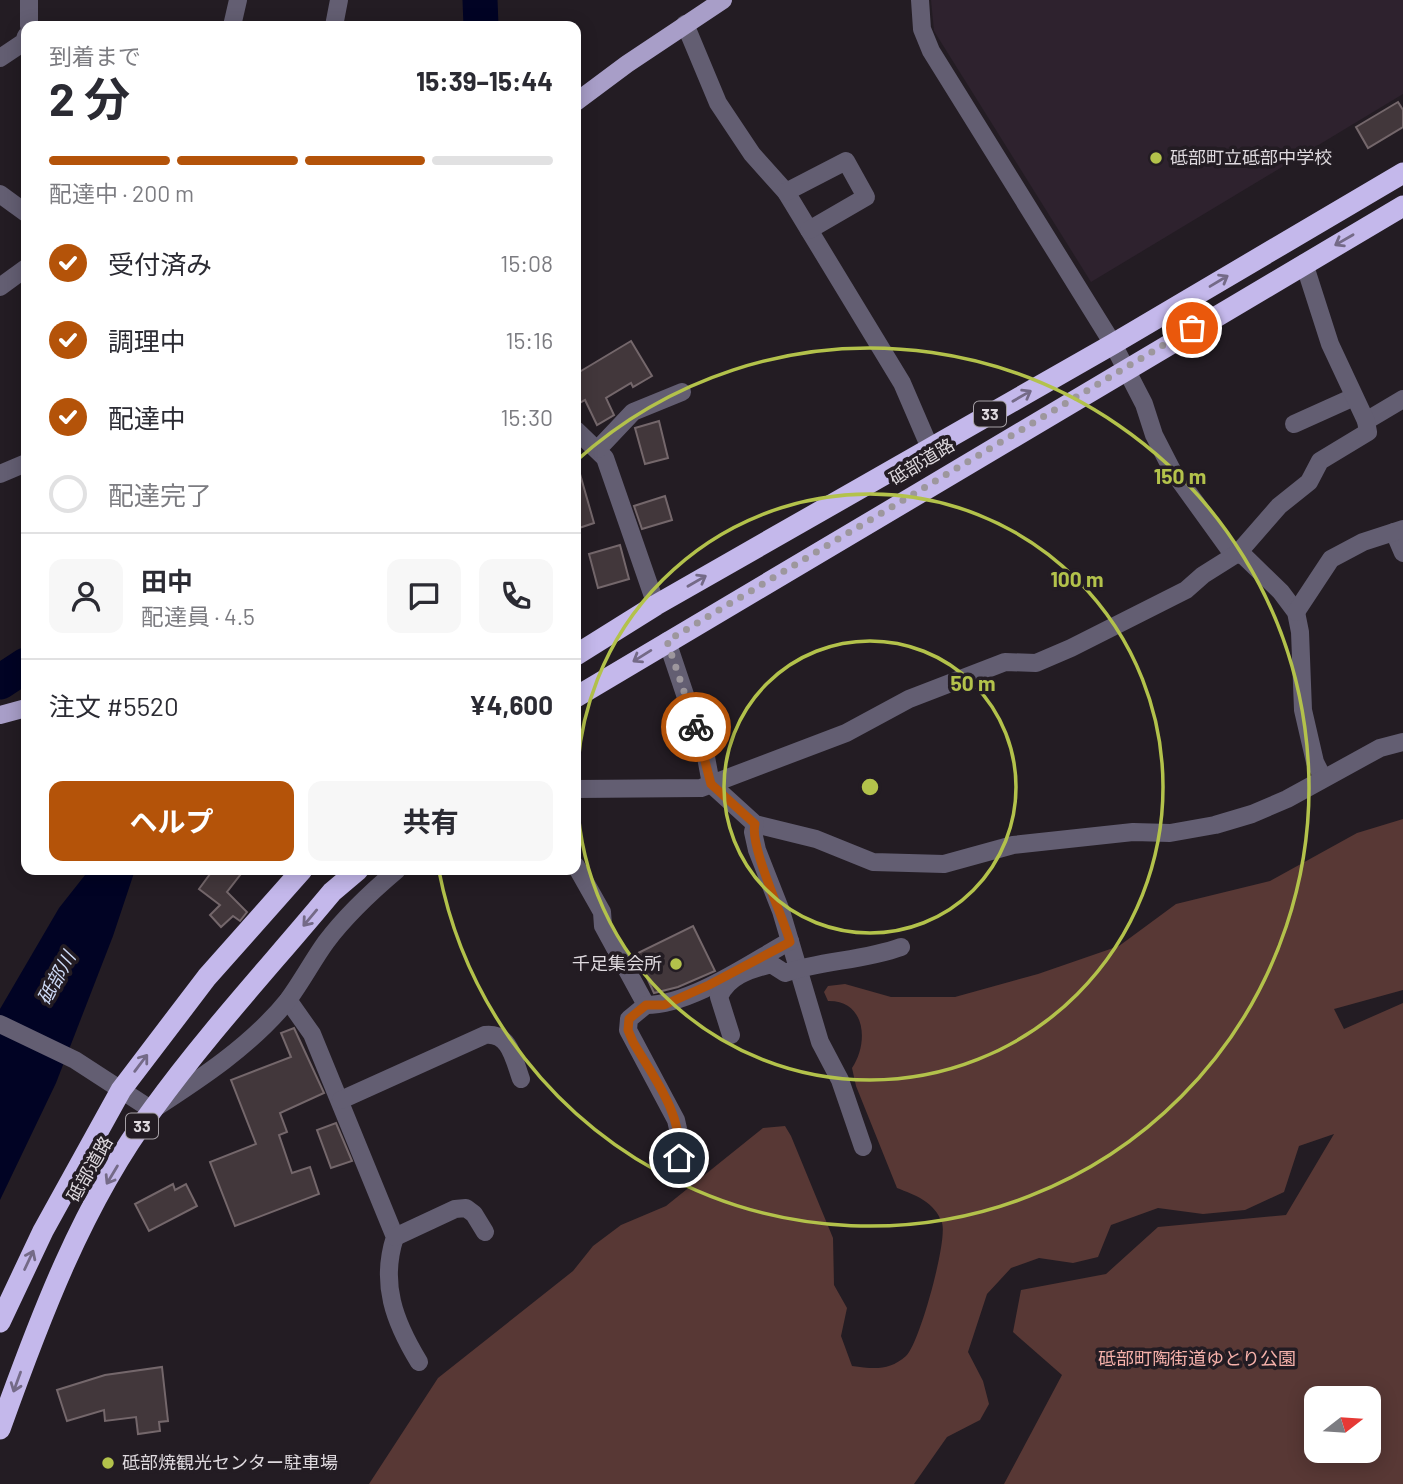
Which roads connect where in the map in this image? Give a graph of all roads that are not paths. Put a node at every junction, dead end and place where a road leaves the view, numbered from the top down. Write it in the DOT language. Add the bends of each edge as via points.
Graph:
graph roads {
  1 [pos="29,0"];
  2 [pos="238,0"];
  3 [pos="339,0"];
  4 [pos="723,0"];
  5 [pos="920,0"];
  6 [pos="29,21"];
  7 [pos="233,21"];
  8 [pos="335,21"];
  9 [pos="685,24"];
  10 [pos="21,44"];
  11 [pos="0,58"];
  12 [pos="581,98"];
  13 [pos="1403,173"];
  14 [pos="786,192"];
  15 [pos="0,194"];
  16 [pos="1403,206"];
  17 [pos="21,209"];
  18 [pos="809,230"];
  19 [pos="1304,263"];
  20 [pos="21,272"];
  21 [pos="0,287"];
  22 [pos="1112,344"];
  23 [pos="1125,368"];
  24 [pos="682,393"];
  25 [pos="1354,397"];
  26 [pos="1403,399"];
  27 [pos="1366,421"];
  28 [pos="1294,424"];
  29 [pos="581,434"];
  30 [pos="930,448"];
  31 [pos="598,449"];
  32 [pos="21,465"];
  33 [pos="0,474"];
  34 [pos="1398,531"];
  35 [pos="1238,553"];
  36 [pos="1403,553"];
  37 [pos="656,605"];
  38 [pos="1296,612"];
  39 [pos="667,641"];
  40 [pos="581,652"];
  41 [pos="581,694"];
  42 [pos="21,709"];
  43 [pos="0,715"];
  44 [pos="1403,742"];
  45 [pos="1323,778"];
  46 [pos="711,784"];
  47 [pos="581,789"];
  48 [pos="755,824"];
  49 [pos="298,875"];
  50 [pos="352,875"];
  51 [pos="391,875"];
  52 [pos="581,875"];
  53 [pos="790,942"];
  54 [pos="901,947"];
  55 [pos="797,969"];
  56 [pos="288,1000"];
  57 [pos="646,1005"];
  58 [pos="0,1024"];
  59 [pos="731,1035"];
  60 [pos="521,1079"];
  61 [pos="121,1090"];
  62 [pos="341,1100"];
  63 [pos="152,1110"];
  64 [pos="863,1147"];
  65 [pos="678,1174"];
  66 [pos="485,1232"];
  67 [pos="395,1237"];
  68 [pos="0,1322"];
  69 [pos="419,1362"];
  70 [pos="0,1429"];
  1 -- 6 [label="street"];
  2 -- 7 [label="street"];
  3 -- 8 [label="street"];
  4 -- 9 [label="main road"];
  5 -- 22 [label="street" via="922,29 931,51"];
  9 -- 12 [label="main road"];
  9 -- 14 [label="street" via="718,103 752,154"];
  10 -- 11 [label="street"];
  22 -- 13 [label="highway, 砥部道路 / 33, one-way"];
  14 -- 18 [label="street"];
  14 -- 18 [label="street" via="846,161 866,197"];
  15 -- 17 [label="street"];
  16 -- 19 [label="highway, 砥部道路 / 33, one-way"];
  18 -- 30 [label="street" via="902,383"];
  19 -- 23 [label="highway, 砥部道路 / 33"];
  19 -- 25 [label="street" via="1330,344"];
  20 -- 21 [label="street"];
  22 -- 23 [label="street"];
  30 -- 22 [label="highway, 砥部道路 / 33, one-way"];
  23 -- 35 [label="street" via="1172,470 1229,549"];
  23 -- 39 [label="highway, 砥部道路 / 33"];
  24 -- 31 [label="street" via="633,412"];
  25 -- 27 [label="street"];
  25 -- 28 [label="street"];
  26 -- 27 [label="street"];
  27 -- 35 [label="street" via="1368,432 1320,461 1309,482 1279,506"];
  29 -- 31 [label="street"];
  37 -- 30 [label="highway, 砥部道路 / 33, one-way"];
  31 -- 37 [label="street"];
  32 -- 33 [label="street"];
  34 -- 36 [label="street"];
  34 -- 38 [label="street" via="1331,559"];
  35 -- 38 [label="street" via="1282,592"];
  35 -- 46 [label="street" via="1186,590 1048,658 1036,663 1005,662 909,699 846,733"];
  37 -- 40 [label="highway, 砥部道路 / 33"];
  38 -- 45 [label="street" via="1303,710"];
  39 -- 41 [label="highway, 砥部道路 / 33, one-way"];
  39 -- 46 [label="street"];
  42 -- 43 [label="main road"];
  44 -- 45 [label="street" via="1380,748"];
  45 -- 48 [label="street" via="1287,799 1215,825 1170,833 1133,832 1013,845 944,864 873,862 816,839"];
  46 -- 47 [label="street" via="701,788"];
  46 -- 48 [label="street"];
  48 -- 53 [label="street" via="757,850"];
  61 -- 49 [label="highway, 砥部道路 / 33, one-way" via="207,977"];
  50 -- 63 [label="highway, 砥部道路 / 33, one-way" via="332,892"];
  51 -- 56 [label="street" via="355,907 326,942"];
  52 -- 57 [label="street"];
  53 -- 55 [label="street"];
  53 -- 57 [label="street" via="664,1005"];
  54 -- 55 [label="street" via="879,956"];
  55 -- 59 [label="street" via="785,973 771,964 746,971 724,985 719,997"];
  55 -- 64 [label="street" via="820,1042 840,1080"];
  56 -- 62 [label="street" via="312,1034"];
  56 -- 63 [label="street" via="201,1079"];
  57 -- 65 [label="street" via="629,1019 628,1030 676,1120 681,1142"];
  58 -- 61 [label="street" via="75,1060"];
  60 -- 62 [label="street" via="501,1036 485,1035"];
  61 -- 63 [label="street"];
  68 -- 61 [label="highway, 砥部道路 / 33, one-way" via="43,1231"];
  62 -- 67 [label="street"];
  63 -- 70 [label="highway, 砥部道路 / 33, one-way" via="103,1190 46,1301"];
  66 -- 67 [label="street" via="466,1208"];
  67 -- 69 [label="street" via="387,1277 396,1316"];
}
